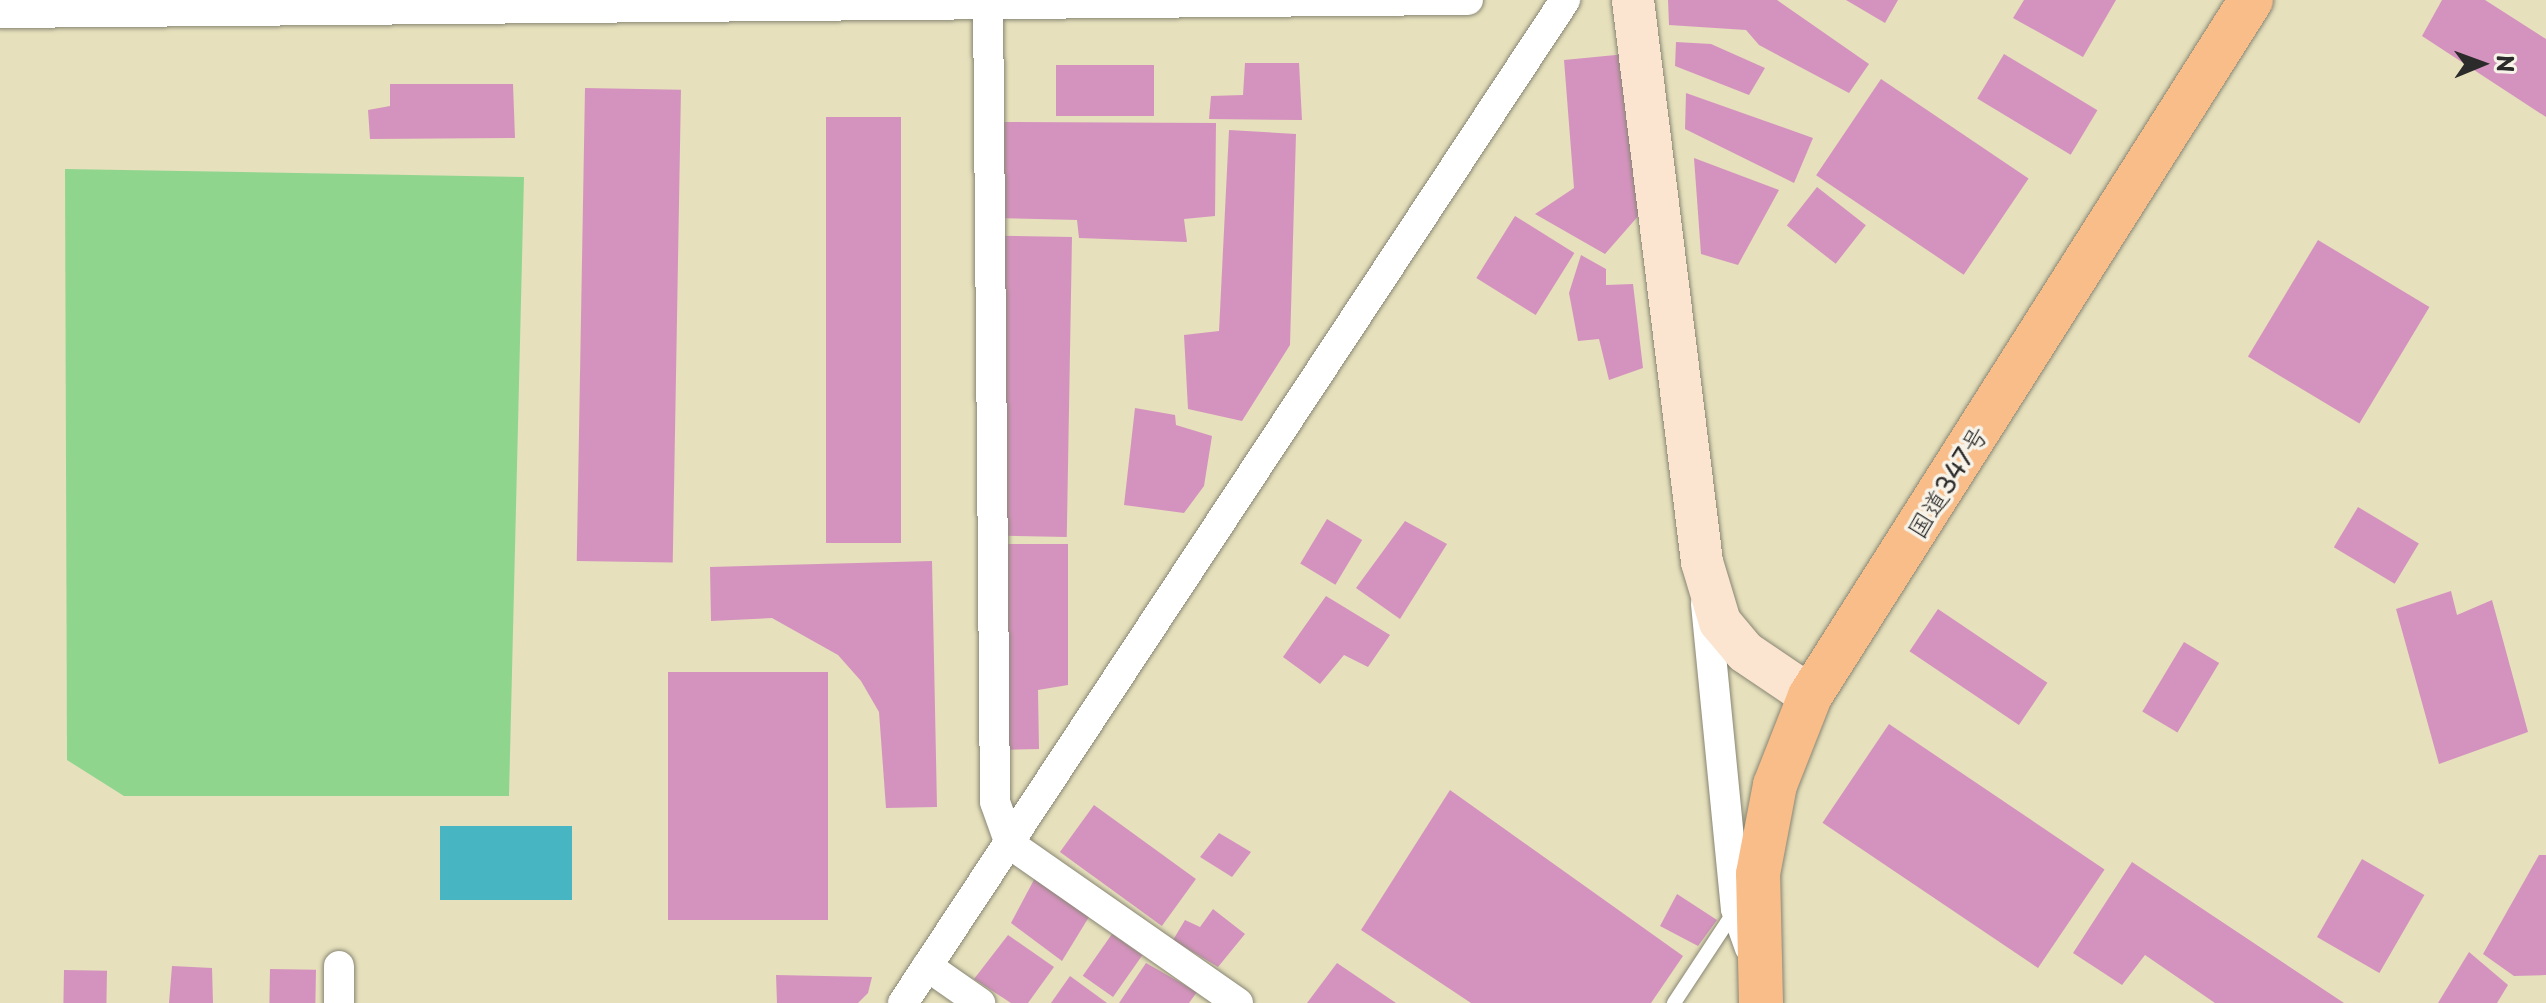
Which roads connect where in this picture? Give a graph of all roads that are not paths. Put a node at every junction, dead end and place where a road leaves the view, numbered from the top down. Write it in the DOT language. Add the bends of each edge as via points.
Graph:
graph roads {
  1 [pos="1468,0"];
  2 [pos="1565,0"];
  3 [pos="1633,0"];
  4 [pos="2251,0"];
  5 [pos="988,3"];
  6 [pos="344,5"];
  7 [pos="0,13"];
  8 [pos="1702,562"];
  9 [pos="1810,696"];
  10 [pos="1010,844"];
  11 [pos="1736,909"];
  12 [pos="339,966"];
  13 [pos="927,966"];
  14 [pos="1759,984"];
  15 [pos="339,1003"];
  16 [pos="903,1003"];
  17 [pos="980,1003"];
  18 [pos="1238,1003"];
  19 [pos="1674,1003"];
  1 -- 5 [label="street"];
  2 -- 10 [label="street"];
  3 -- 8 [label="street"];
  4 -- 9 [label="highway, 国道347号"];
  5 -- 6 [label="street"];
  5 -- 10 [label="street" via="995,802"];
  6 -- 7 [label="street"];
  8 -- 9 [label="street" via="1720,622 1745,652"];
  8 -- 11 [label="street"];
  9 -- 14 [label="highway, 国道347号" via="1775,785 1758,874"];
  10 -- 13 [label="street"];
  10 -- 18 [label="street"];
  11 -- 14 [label="street"];
  11 -- 19 [label="lane"];
  12 -- 15 [label="street"];
  13 -- 16 [label="street"];
  13 -- 17 [label="street"];
}
